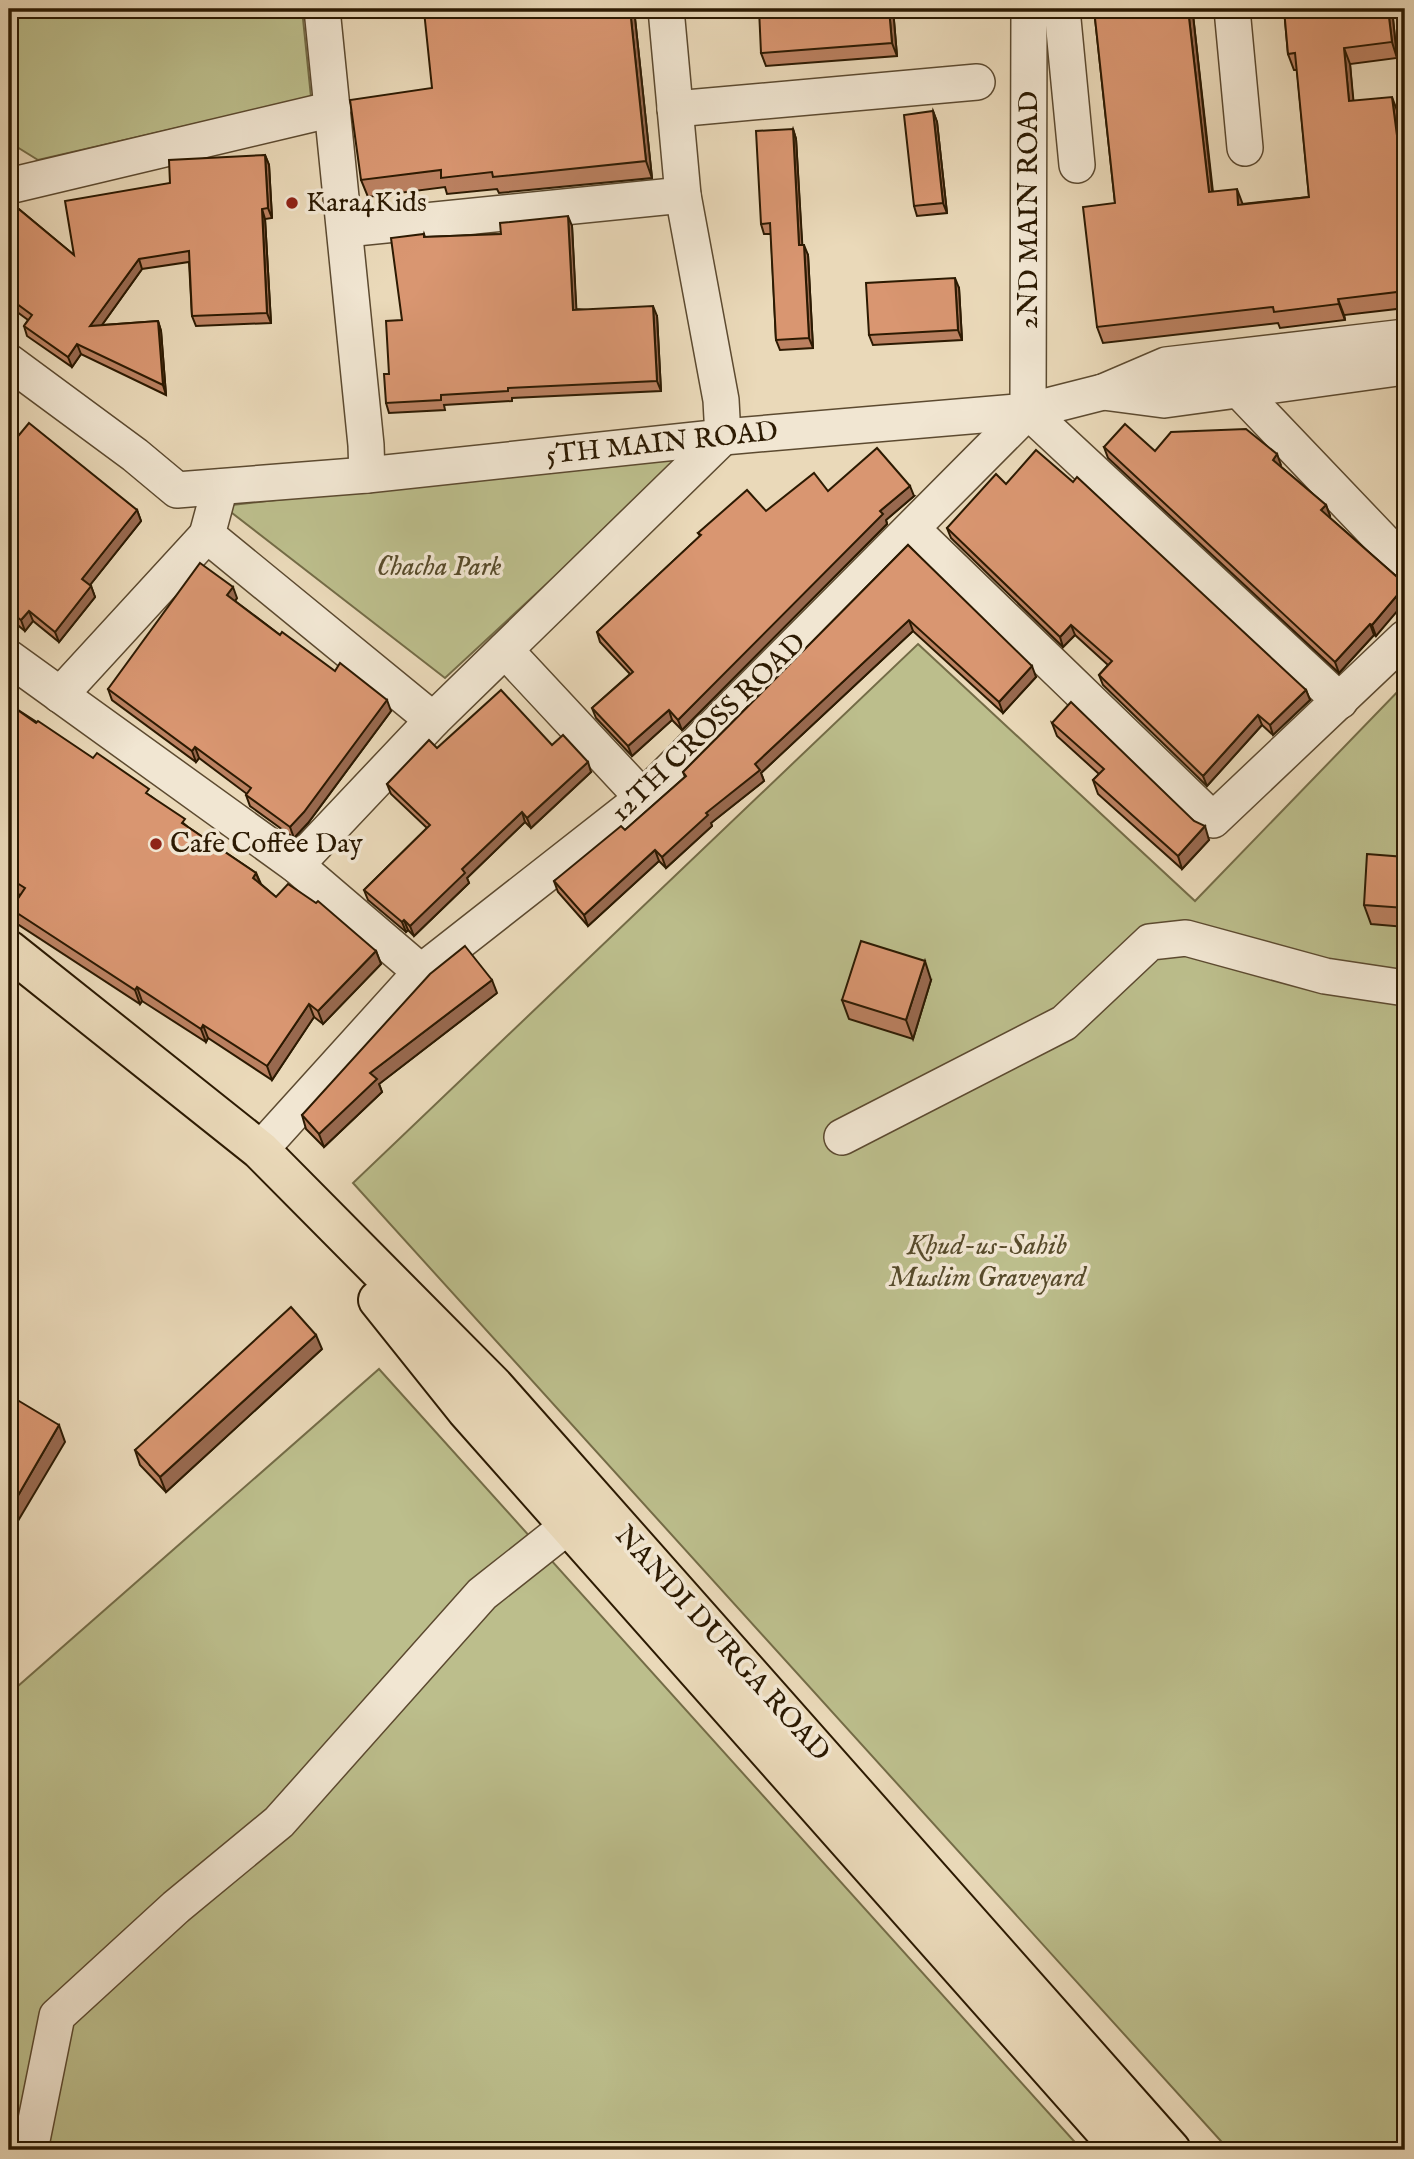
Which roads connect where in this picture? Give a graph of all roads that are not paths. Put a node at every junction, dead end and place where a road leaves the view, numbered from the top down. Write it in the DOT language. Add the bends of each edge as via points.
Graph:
graph roads {
  1 [pos="322,9"];
  2 [pos="666,9"];
  3 [pos="1030,9"];
  4 [pos="1062,9"];
  5 [pos="1232,9"];
  6 [pos="977,82"];
  7 [pos="675,108"];
  8 [pos="333,109"];
  9 [pos="1245,148"];
  10 [pos="1077,165"];
  11 [pos="9,186"];
  12 [pos="683,195"];
  13 [pos="346,229"];
  14 [pos="1405,337"];
  15 [pos="9,362"];
  16 [pos="1405,367"];
  17 [pos="1239,390"];
  18 [pos="1103,392"];
  19 [pos="1028,411"];
  20 [pos="723,437"];
  21 [pos="367,475"];
  22 [pos="220,487"];
  23 [pos="912,529"];
  24 [pos="207,535"];
  25 [pos="1405,564"];
  26 [pos="1405,638"];
  27 [pos="505,650"];
  28 [pos="9,658"];
  29 [pos="61,695"];
  30 [pos="1340,701"];
  31 [pos="433,720"];
  32 [pos="643,798"];
  33 [pos="296,865"];
  34 [pos="9,950"];
  35 [pos="421,972"];
  36 [pos="1405,988"];
  37 [pos="842,1137"];
  38 [pos="260,1150"];
  39 [pos="568,1525"];
  40 [pos="30,2150"];
  41 [pos="1122,2150"];
  42 [pos="1171,2150"];
  1 -- 8 [label="street"];
  2 -- 7 [label="street"];
  3 -- 19 [label="street, 2ND MAIN ROAD"];
  4 -- 10 [label="street"];
  5 -- 9 [label="street"];
  6 -- 7 [label="street"];
  7 -- 12 [label="street"];
  8 -- 11 [label="street"];
  8 -- 13 [label="street"];
  12 -- 13 [label="street"];
  12 -- 20 [label="street" via="721,400"];
  13 -- 21 [label="street"];
  14 -- 18 [label="street, 5TH MAIN ROAD" via="1166,365"];
  15 -- 22 [label="street, 5TH MAIN ROAD" via="177,490"];
  16 -- 17 [label="street, 5TH MAIN ROAD"];
  17 -- 18 [label="street, 5TH MAIN ROAD" via="1164,400"];
  17 -- 25 [label="street"];
  18 -- 19 [label="street, 5TH MAIN ROAD"];
  19 -- 20 [label="street, 5TH MAIN ROAD"];
  19 -- 23 [label="street, 12TH CROSS ROAD"];
  19 -- 30 [label="street"];
  20 -- 21 [label="street, 5TH MAIN ROAD"];
  20 -- 27 [label="street"];
  21 -- 22 [label="street, 5TH MAIN ROAD"];
  22 -- 24 [label="street"];
  23 -- 30 [label="street" via="1213,820"];
  23 -- 32 [label="street, 12TH CROSS ROAD"];
  24 -- 29 [label="street"];
  24 -- 31 [label="street"];
  26 -- 30 [label="street"];
  27 -- 31 [label="street"];
  27 -- 32 [label="street"];
  28 -- 29 [label="street"];
  29 -- 33 [label="street"];
  31 -- 33 [label="street"];
  32 -- 35 [label="street, 12TH CROSS ROAD"];
  33 -- 35 [label="street"];
  34 -- 38 [label="main road, NANDI DURGA ROAD"];
  35 -- 38 [label="street, 12TH CROSS ROAD"];
  36 -- 37 [label="street" via="1325,976 1186,938 1150,942 1064,1023"];
  38 -- 39 [label="main road, NANDI DURGA ROAD" via="466,1410"];
  38 -- 42 [label="main road, NANDI DURGA ROAD" via="494,1387"];
  39 -- 40 [label="street" via="482,1594 279,1822 176,1907 57,2017"];
  39 -- 41 [label="main road, NANDI DURGA ROAD"];
}
